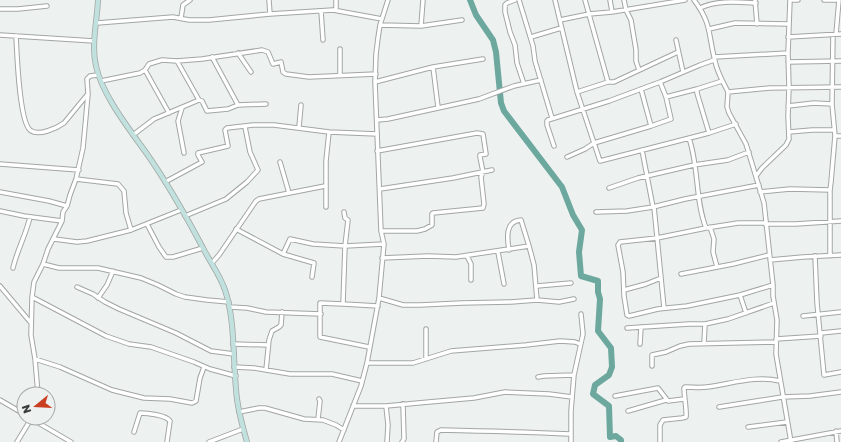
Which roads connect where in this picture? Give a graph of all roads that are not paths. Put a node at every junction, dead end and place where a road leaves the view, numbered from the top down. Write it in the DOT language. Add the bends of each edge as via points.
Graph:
graph roads {
  1 [pos="98,0"];
  2 [pos="190,0"];
  3 [pos="269,0"];
  4 [pos="336,0"];
  5 [pos="388,0"];
  6 [pos="423,0"];
  7 [pos="515,0"];
  8 [pos="519,0"];
  9 [pos="554,0"];
  10 [pos="585,0"];
  11 [pos="610,0"];
  12 [pos="624,0"];
  13 [pos="686,0"];
  14 [pos="694,0"];
  15 [pos="790,0"];
  16 [pos="798,0"];
  17 [pos="824,0"];
  18 [pos="839,0"];
  19 [pos="756,1"];
  20 [pos="47,6"];
  21 [pos="700,8"];
  22 [pos="0,9"];
  23 [pos="336,10"];
  24 [pos="626,10"];
  25 [pos="321,11"];
  26 [pos="612,12"];
  27 [pos="270,14"];
  28 [pos="589,14"];
  29 [pos="181,18"];
  30 [pos="382,19"];
  31 [pos="462,20"];
  32 [pos="560,20"];
  33 [pos="97,23"];
  34 [pos="380,24"];
  35 [pos="757,24"];
  36 [pos="789,24"];
  37 [pos="421,26"];
  38 [pos="561,28"];
  39 [pos="709,29"];
  40 [pos="834,34"];
  41 [pos="841,34"];
  42 [pos="0,35"];
  43 [pos="16,36"];
  44 [pos="531,37"];
  45 [pos="788,37"];
  46 [pos="324,40"];
  47 [pos="676,40"];
  48 [pos="94,41"];
  49 [pos="340,49"];
  50 [pos="678,52"];
  51 [pos="238,53"];
  52 [pos="788,53"];
  53 [pos="212,57"];
  54 [pos="714,58"];
  55 [pos="483,59"];
  56 [pos="177,61"];
  57 [pos="841,61"];
  58 [pos="788,62"];
  59 [pos="832,62"];
  60 [pos="433,67"];
  61 [pos="145,70"];
  62 [pos="639,70"];
  63 [pos="251,72"];
  64 [pos="683,72"];
  65 [pos="376,74"];
  66 [pos="98,75"];
  67 [pos="340,75"];
  68 [pos="541,80"];
  69 [pos="101,81"];
  70 [pos="722,81"];
  71 [pos="375,82"];
  72 [pos="608,82"];
  73 [pos="660,82"];
  74 [pos="524,84"];
  75 [pos="789,87"];
  76 [pos="833,87"];
  77 [pos="841,87"];
  78 [pos="641,89"];
  79 [pos="697,89"];
  80 [pos="577,92"];
  81 [pos="728,92"];
  82 [pos="88,94"];
  83 [pos="666,97"];
  84 [pos="199,100"];
  85 [pos="266,104"];
  86 [pos="832,104"];
  87 [pos="238,105"];
  88 [pos="301,105"];
  89 [pos="788,106"];
  90 [pos="438,107"];
  91 [pos="182,108"];
  92 [pos="583,109"];
  93 [pos="169,114"];
  94 [pos="552,118"];
  95 [pos="377,120"];
  96 [pos="736,124"];
  97 [pos="651,126"];
  98 [pos="245,127"];
  99 [pos="299,128"];
  100 [pos="833,130"];
  101 [pos="329,132"];
  102 [pos="789,132"];
  103 [pos="709,133"];
  104 [pos="377,134"];
  105 [pos="133,135"];
  106 [pos="835,136"];
  107 [pos="841,136"];
  108 [pos="689,138"];
  109 [pos="594,143"];
  110 [pos="554,146"];
  111 [pos="642,150"];
  112 [pos="377,151"];
  113 [pos="748,152"];
  114 [pos="184,154"];
  115 [pos="567,157"];
  116 [pos="280,162"];
  117 [pos="0,164"];
  118 [pos="694,165"];
  119 [pos="79,170"];
  120 [pos="492,170"];
  121 [pos="483,172"];
  122 [pos="647,176"];
  123 [pos="756,176"];
  124 [pos="76,179"];
  125 [pos="165,182"];
  126 [pos="759,185"];
  127 [pos="325,186"];
  128 [pos="609,188"];
  129 [pos="380,189"];
  130 [pos="830,190"];
  131 [pos="0,192"];
  132 [pos="760,192"];
  133 [pos="288,193"];
  134 [pos="700,197"];
  135 [pos="67,206"];
  136 [pos="326,207"];
  137 [pos="653,207"];
  138 [pos="181,210"];
  139 [pos="0,211"];
  140 [pos="344,212"];
  141 [pos="596,212"];
  142 [pos="185,216"];
  143 [pos="30,217"];
  144 [pos="62,221"];
  145 [pos="830,221"];
  146 [pos="841,221"];
  147 [pos="147,224"];
  148 [pos="765,224"];
  149 [pos="708,227"];
  150 [pos="236,229"];
  151 [pos="131,230"];
  152 [pos="382,231"];
  153 [pos="657,238"];
  154 [pos="54,239"];
  155 [pos="384,244"];
  156 [pos="345,246"];
  157 [pos="529,246"];
  158 [pos="203,248"];
  159 [pos="509,250"];
  160 [pos="498,252"];
  161 [pos="283,254"];
  162 [pos="770,255"];
  163 [pos="467,256"];
  164 [pos="816,256"];
  165 [pos="830,256"];
  166 [pos="841,256"];
  167 [pos="382,258"];
  168 [pos="770,260"];
  169 [pos="212,263"];
  170 [pos="43,264"];
  171 [pos="717,267"];
  172 [pos="12,268"];
  173 [pos="112,271"];
  174 [pos="681,274"];
  175 [pos="312,277"];
  176 [pos="661,278"];
  177 [pos="471,280"];
  178 [pos="654,282"];
  179 [pos="571,283"];
  180 [pos="504,284"];
  181 [pos="662,285"];
  182 [pos="773,285"];
  183 [pos="0,286"];
  184 [pos="536,286"];
  185 [pos="77,287"];
  186 [pos="624,290"];
  187 [pos="740,295"];
  188 [pos="32,297"];
  189 [pos="98,298"];
  190 [pos="379,298"];
  191 [pos="574,299"];
  192 [pos="537,300"];
  193 [pos="229,304"];
  194 [pos="343,304"];
  195 [pos="774,304"];
  196 [pos="378,306"];
  197 [pos="664,308"];
  198 [pos="282,312"];
  199 [pos="841,312"];
  200 [pos="746,313"];
  201 [pos="320,314"];
  202 [pos="581,314"];
  203 [pos="819,314"];
  204 [pos="803,316"];
  205 [pos="31,323"];
  206 [pos="705,324"];
  207 [pos="641,327"];
  208 [pos="627,328"];
  209 [pos="426,329"];
  210 [pos="841,331"];
  211 [pos="821,335"];
  212 [pos="776,340"];
  213 [pos="704,343"];
  214 [pos="233,344"];
  215 [pos="580,344"];
  216 [pos="640,344"];
  217 [pos="268,345"];
  218 [pos="369,347"];
  219 [pos="234,354"];
  220 [pos="35,359"];
  221 [pos="426,359"];
  222 [pos="367,363"];
  223 [pos="652,366"];
  224 [pos="204,367"];
  225 [pos="234,368"];
  226 [pos="266,370"];
  227 [pos="841,372"];
  228 [pos="574,375"];
  229 [pos="236,376"];
  230 [pos="538,377"];
  231 [pos="362,381"];
  232 [pos="780,381"];
  233 [pos="37,386"];
  234 [pos="841,392"];
  235 [pos="615,396"];
  236 [pos="572,397"];
  237 [pos="782,397"];
  238 [pos="319,398"];
  239 [pos="684,399"];
  240 [pos="0,400"];
  241 [pos="666,400"];
  242 [pos="403,404"];
  243 [pos="353,406"];
  244 [pos="386,406"];
  245 [pos="719,407"];
  246 [pos="16,409"];
  247 [pos="628,411"];
  248 [pos="239,412"];
  249 [pos="318,419"];
  250 [pos="787,422"];
  251 [pos="26,426"];
  252 [pos="47,426"];
  253 [pos="748,427"];
  254 [pos="243,429"];
  255 [pos="344,430"];
  256 [pos="839,431"];
  257 [pos="134,432"];
  258 [pos="570,434"];
  259 [pos="220,437"];
  260 [pos="790,441"];
  261 [pos="17,442"];
  262 [pos="71,442"];
  263 [pos="168,442"];
  264 [pos="209,442"];
  265 [pos="221,442"];
  266 [pos="247,442"];
  267 [pos="339,442"];
  268 [pos="387,442"];
  269 [pos="402,442"];
  270 [pos="436,442"];
  271 [pos="571,442"];
  272 [pos="660,442"];
  273 [pos="781,442"];
  274 [pos="838,442"];
  1 -- 33 [label="street"];
  2 -- 29 [label="street" via="183,5"];
  3 -- 27 [label="street"];
  4 -- 23 [label="street"];
  5 -- 30 [label="street"];
  6 -- 37 [label="street"];
  7 -- 74 [label="street" via="505,5 505,12"];
  8 -- 44 [label="street"];
  9 -- 32 [label="street"];
  10 -- 28 [label="street"];
  11 -- 26 [label="street"];
  12 -- 24 [label="street"];
  13 -- 24 [label="street"];
  14 -- 21 [label="street"];
  15 -- 16 [label="street"];
  15 -- 36 [label="street"];
  17 -- 18 [label="street"];
  18 -- 40 [label="street"];
  19 -- 21 [label="street" via="709,4"];
  19 -- 35 [label="street"];
  20 -- 22 [label="street"];
  21 -- 39 [label="street"];
  23 -- 25 [label="street"];
  23 -- 30 [label="street"];
  24 -- 26 [label="street"];
  24 -- 62 [label="street" via="631,20"];
  25 -- 27 [label="street"];
  25 -- 46 [label="street"];
  26 -- 28 [label="street"];
  27 -- 29 [label="street" via="210,20"];
  28 -- 32 [label="street"];
  28 -- 72 [label="street"];
  29 -- 33 [label="street"];
  30 -- 34 [label="street"];
  31 -- 37 [label="street"];
  32 -- 38 [label="street"];
  33 -- 48 [label="street"];
  34 -- 37 [label="street"];
  34 -- 65 [label="street"];
  35 -- 36 [label="street"];
  35 -- 39 [label="street" via="735,23"];
  36 -- 45 [label="street"];
  38 -- 44 [label="street"];
  38 -- 80 [label="street"];
  39 -- 54 [label="street"];
  40 -- 41 [label="street"];
  40 -- 45 [label="street"];
  40 -- 59 [label="street"];
  42 -- 43 [label="street"];
  43 -- 48 [label="street"];
  43 -- 82 [label="street" via="21,98 29,129 47,131 61,125"];
  44 -- 68 [label="street"];
  45 -- 52 [label="street"];
  47 -- 50 [label="street"];
  48 -- 66 [label="street"];
  49 -- 67 [label="street"];
  50 -- 62 [label="street"];
  50 -- 64 [label="street"];
  51 -- 53 [label="street"];
  51 -- 63 [label="street"];
  51 -- 67 [label="street" via="266,50 273,64 281,62 286,74 309,77"];
  52 -- 54 [label="street"];
  52 -- 58 [label="street"];
  53 -- 56 [label="street"];
  53 -- 87 [label="street"];
  54 -- 64 [label="street"];
  54 -- 70 [label="street"];
  55 -- 60 [label="street"];
  56 -- 61 [label="street" via="158,61 149,64"];
  56 -- 84 [label="street"];
  57 -- 59 [label="street"];
  58 -- 59 [label="street"];
  58 -- 75 [label="street"];
  59 -- 76 [label="street"];
  60 -- 71 [label="street"];
  60 -- 90 [label="street"];
  61 -- 69 [label="street"];
  61 -- 93 [label="street"];
  62 -- 72 [label="street" via="614,82"];
  64 -- 73 [label="street"];
  65 -- 67 [label="street"];
  65 -- 71 [label="street"];
  66 -- 69 [label="street"];
  66 -- 82 [label="street" via="90,76 88,79"];
  68 -- 74 [label="street"];
  68 -- 94 [label="street"];
  69 -- 105 [label="street"];
  70 -- 79 [label="street"];
  70 -- 81 [label="street"];
  71 -- 95 [label="street"];
  72 -- 80 [label="street"];
  73 -- 78 [label="street"];
  73 -- 83 [label="street"];
  74 -- 90 [label="street"];
  75 -- 76 [label="street"];
  75 -- 81 [label="street"];
  75 -- 89 [label="street"];
  76 -- 77 [label="street"];
  76 -- 86 [label="street"];
  78 -- 92 [label="street"];
  78 -- 97 [label="street"];
  79 -- 83 [label="street"];
  79 -- 103 [label="street"];
  80 -- 92 [label="street"];
  81 -- 96 [label="street" via="727,107"];
  82 -- 119 [label="street"];
  83 -- 97 [label="street" via="671,118"];
  84 -- 87 [label="street" via="208,111"];
  84 -- 91 [label="street"];
  85 -- 87 [label="street"];
  86 -- 89 [label="street"];
  86 -- 100 [label="street"];
  88 -- 99 [label="street"];
  89 -- 102 [label="street"];
  90 -- 95 [label="street"];
  91 -- 93 [label="street"];
  91 -- 114 [label="street" via="178,120"];
  92 -- 94 [label="street"];
  92 -- 109 [label="street"];
  93 -- 105 [label="street" via="154,119"];
  94 -- 110 [label="street" via="547,121 547,125"];
  95 -- 104 [label="street"];
  96 -- 103 [label="street"];
  96 -- 113 [label="street"];
  97 -- 109 [label="street"];
  98 -- 99 [label="street" via="266,124"];
  98 -- 125 [label="street" via="226,129 228,146 198,153 202,162"];
  98 -- 142 [label="street" via="250,152 258,170 226,199"];
  99 -- 101 [label="street"];
  100 -- 102 [label="street"];
  100 -- 106 [label="street"];
  101 -- 104 [label="street"];
  101 -- 127 [label="street"];
  102 -- 123 [label="street" via="786,145"];
  103 -- 108 [label="street"];
  104 -- 112 [label="street"];
  105 -- 125 [label="street"];
  106 -- 107 [label="street"];
  106 -- 130 [label="street"];
  108 -- 111 [label="street"];
  108 -- 118 [label="street"];
  109 -- 111 [label="street" via="600,161"];
  109 -- 115 [label="street"];
  111 -- 122 [label="street"];
  112 -- 121 [label="street" via="480,133 484,137 486,154 480,155"];
  112 -- 129 [label="street"];
  113 -- 118 [label="street" via="728,160"];
  113 -- 123 [label="street"];
  116 -- 133 [label="street"];
  117 -- 119 [label="street"];
  118 -- 122 [label="street"];
  118 -- 134 [label="street"];
  119 -- 124 [label="street"];
  120 -- 121 [label="street"];
  121 -- 129 [label="street"];
  121 -- 152 [label="street" via="480,178 484,204 482,208 433,213 432,226 417,231"];
  122 -- 128 [label="street"];
  122 -- 137 [label="street"];
  123 -- 126 [label="street"];
  124 -- 135 [label="street"];
  124 -- 151 [label="street" via="118,184 122,187"];
  125 -- 138 [label="street"];
  126 -- 132 [label="street"];
  126 -- 134 [label="street"];
  127 -- 133 [label="street"];
  127 -- 136 [label="street"];
  129 -- 152 [label="street"];
  130 -- 132 [label="street" via="790,189"];
  130 -- 145 [label="street"];
  131 -- 135 [label="street"];
  132 -- 148 [label="street" via="764,203"];
  133 -- 150 [label="street" via="256,201"];
  134 -- 137 [label="street"];
  134 -- 149 [label="street" via="702,215"];
  135 -- 144 [label="street"];
  137 -- 141 [label="street"];
  137 -- 153 [label="street"];
  138 -- 142 [label="street"];
  138 -- 147 [label="street"];
  139 -- 143 [label="street"];
  140 -- 156 [label="street" via="348,220"];
  142 -- 158 [label="street"];
  143 -- 144 [label="street"];
  143 -- 172 [label="street"];
  144 -- 154 [label="street"];
  145 -- 146 [label="street"];
  145 -- 148 [label="street"];
  145 -- 165 [label="street"];
  147 -- 151 [label="street"];
  147 -- 158 [label="street" via="166,257"];
  148 -- 149 [label="street" via="738,223"];
  148 -- 162 [label="street"];
  149 -- 153 [label="street"];
  149 -- 171 [label="street" via="714,239 713,252"];
  150 -- 161 [label="street"];
  150 -- 169 [label="street"];
  151 -- 154 [label="street" via="77,242"];
  152 -- 155 [label="street"];
  153 -- 176 [label="street"];
  153 -- 186 [label="street" via="619,242"];
  154 -- 170 [label="street"];
  155 -- 156 [label="street"];
  155 -- 167 [label="street"];
  156 -- 161 [label="street" via="313,244 290,239"];
  156 -- 194 [label="street"];
  157 -- 159 [label="street"];
  157 -- 159 [label="street" via="524,225 519,220 508,229"];
  157 -- 184 [label="street"];
  158 -- 169 [label="street"];
  159 -- 160 [label="street"];
  160 -- 163 [label="street"];
  160 -- 180 [label="street"];
  161 -- 175 [label="street" via="314,263"];
  162 -- 168 [label="street"];
  162 -- 171 [label="street"];
  163 -- 167 [label="street"];
  163 -- 177 [label="street" via="471,264"];
  164 -- 165 [label="street"];
  164 -- 168 [label="street"];
  164 -- 203 [label="street"];
  165 -- 166 [label="street"];
  167 -- 190 [label="street"];
  168 -- 182 [label="street"];
  169 -- 193 [label="street"];
  170 -- 173 [label="street" via="59,268 98,268"];
  170 -- 188 [label="street" via="34,282"];
  171 -- 174 [label="street"];
  173 -- 189 [label="street" via="107,285"];
  173 -- 193 [label="street" via="141,278 185,297"];
  176 -- 178 [label="street"];
  176 -- 181 [label="street"];
  178 -- 181 [label="street"];
  178 -- 186 [label="street"];
  179 -- 184 [label="street"];
  181 -- 197 [label="street"];
  182 -- 187 [label="street"];
  182 -- 195 [label="street"];
  183 -- 205 [label="street"];
  184 -- 192 [label="street"];
  185 -- 189 [label="street"];
  186 -- 197 [label="street" via="629,316"];
  187 -- 197 [label="street"];
  187 -- 200 [label="street"];
  188 -- 205 [label="street"];
  188 -- 224 [label="street" via="106,336 129,344 151,347"];
  189 -- 219 [label="street" via="211,351"];
  190 -- 192 [label="street" via="403,305"];
  190 -- 196 [label="street"];
  191 -- 192 [label="street" via="559,302"];
  193 -- 198 [label="street" via="266,312"];
  193 -- 214 [label="street"];
  194 -- 196 [label="street"];
  194 -- 201 [label="street" via="320,303"];
  195 -- 200 [label="street"];
  195 -- 212 [label="street" via="777,320"];
  196 -- 218 [label="street"];
  198 -- 201 [label="street"];
  198 -- 217 [label="street" via="281,325 272,331"];
  199 -- 203 [label="street"];
  200 -- 206 [label="street"];
  201 -- 218 [label="street" via="320,337"];
  202 -- 215 [label="street" via="583,334"];
  203 -- 204 [label="street"];
  203 -- 211 [label="street"];
  205 -- 220 [label="street"];
  206 -- 207 [label="street"];
  206 -- 213 [label="street"];
  207 -- 208 [label="street"];
  207 -- 216 [label="street"];
  209 -- 221 [label="street"];
  210 -- 211 [label="street"];
  211 -- 212 [label="street"];
  211 -- 227 [label="street" via="824,375"];
  212 -- 213 [label="street"];
  212 -- 232 [label="street"];
  213 -- 223 [label="street" via="680,346 652,355"];
  214 -- 217 [label="street"];
  214 -- 219 [label="street"];
  215 -- 221 [label="street" via="560,341 468,349"];
  215 -- 228 [label="street"];
  217 -- 226 [label="street"];
  218 -- 222 [label="street"];
  219 -- 225 [label="street"];
  220 -- 224 [label="street" via="112,390 144,398 192,403 196,401"];
  220 -- 233 [label="street"];
  221 -- 222 [label="street" via="413,363"];
  222 -- 231 [label="street"];
  224 -- 229 [label="street"];
  225 -- 226 [label="street"];
  225 -- 229 [label="street"];
  226 -- 231 [label="street" via="290,374 332,374"];
  228 -- 230 [label="street"];
  228 -- 236 [label="street"];
  229 -- 248 [label="street"];
  231 -- 243 [label="street"];
  232 -- 237 [label="street"];
  232 -- 239 [label="street" via="770,378 750,379 703,388 685,387"];
  234 -- 237 [label="street"];
  235 -- 241 [label="street" via="658,388"];
  236 -- 242 [label="street" via="505,392 474,398"];
  236 -- 258 [label="street"];
  237 -- 245 [label="street"];
  237 -- 250 [label="street"];
  238 -- 249 [label="street"];
  239 -- 241 [label="street"];
  239 -- 272 [label="street" via="686,417 663,420 660,425"];
  240 -- 246 [label="street"];
  241 -- 247 [label="street"];
  242 -- 244 [label="street"];
  242 -- 269 [label="street"];
  243 -- 244 [label="street"];
  243 -- 255 [label="street"];
  244 -- 268 [label="street"];
  248 -- 249 [label="street" via="265,408"];
  248 -- 254 [label="street"];
  249 -- 255 [label="street" via="331,422"];
  250 -- 253 [label="street"];
  250 -- 260 [label="street"];
  251 -- 261 [label="street"];
  252 -- 262 [label="street"];
  254 -- 259 [label="street"];
  254 -- 266 [label="street"];
  255 -- 267 [label="street"];
  256 -- 260 [label="street"];
  256 -- 274 [label="street"];
  257 -- 263 [label="street" via="140,413 164,416 170,421"];
  258 -- 270 [label="street" via="441,430 437,432"];
  258 -- 271 [label="street"];
  259 -- 264 [label="street"];
  259 -- 265 [label="street"];
  260 -- 273 [label="street"];
}
